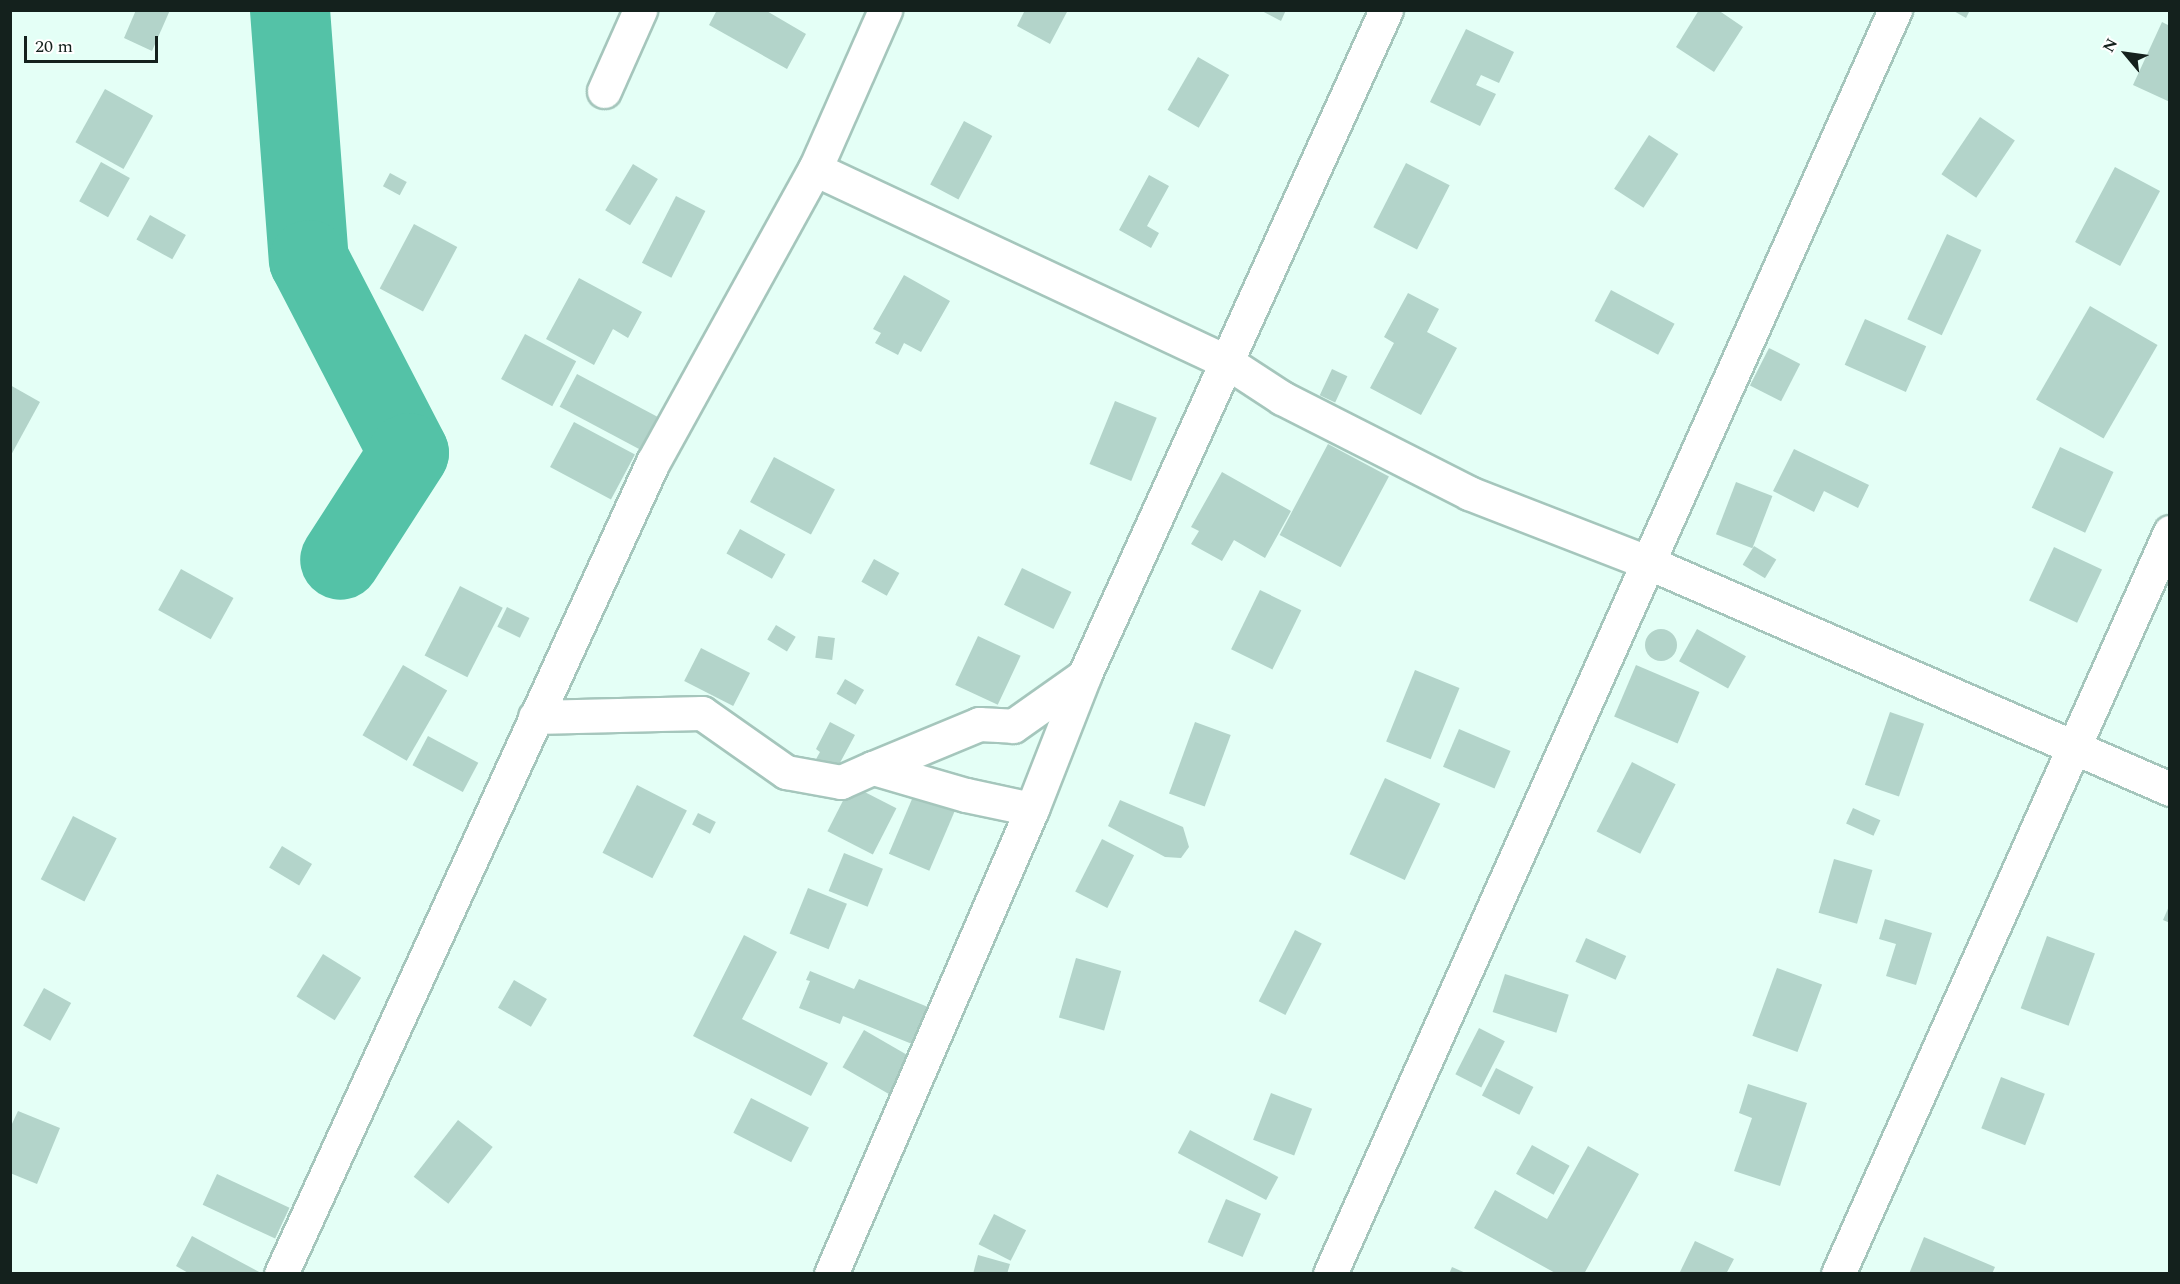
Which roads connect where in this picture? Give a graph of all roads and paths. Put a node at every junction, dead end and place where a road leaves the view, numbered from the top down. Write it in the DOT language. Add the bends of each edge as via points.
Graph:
graph roads {
  1 [pos="640,10"];
  2 [pos="885,10"];
  3 [pos="1386,10"];
  4 [pos="1895,10"];
  5 [pos="604,91"];
  6 [pos="815,169"];
  7 [pos="1227,362"];
  8 [pos="2169,532"];
  9 [pos="1647,562"];
  10 [pos="1084,676"];
  11 [pos="535,717"];
  12 [pos="2073,747"];
  13 [pos="873,768"];
  14 [pos="2169,789"];
  15 [pos="1032,809"];
  16 [pos="281,1274"];
  17 [pos="831,1274"];
  18 [pos="1330,1274"];
  19 [pos="1838,1274"];
  1 -- 5 [label="street"];
  2 -- 6 [label="street"];
  3 -- 7 [label="street"];
  4 -- 9 [label="street"];
  6 -- 7 [label="street"];
  6 -- 11 [label="street" via="653,462"];
  7 -- 9 [label="street" via="1282,398 1469,493"];
  7 -- 10 [label="street"];
  8 -- 12 [label="street"];
  9 -- 12 [label="street"];
  9 -- 18 [label="street"];
  10 -- 13 [label="street" via="1013,726 979,724"];
  10 -- 15 [label="street"];
  11 -- 13 [label="street" via="702,713 786,772 841,782"];
  11 -- 16 [label="street"];
  12 -- 14 [label="street"];
  12 -- 19 [label="street"];
  13 -- 15 [label="street"];
  15 -- 17 [label="street"];
}
